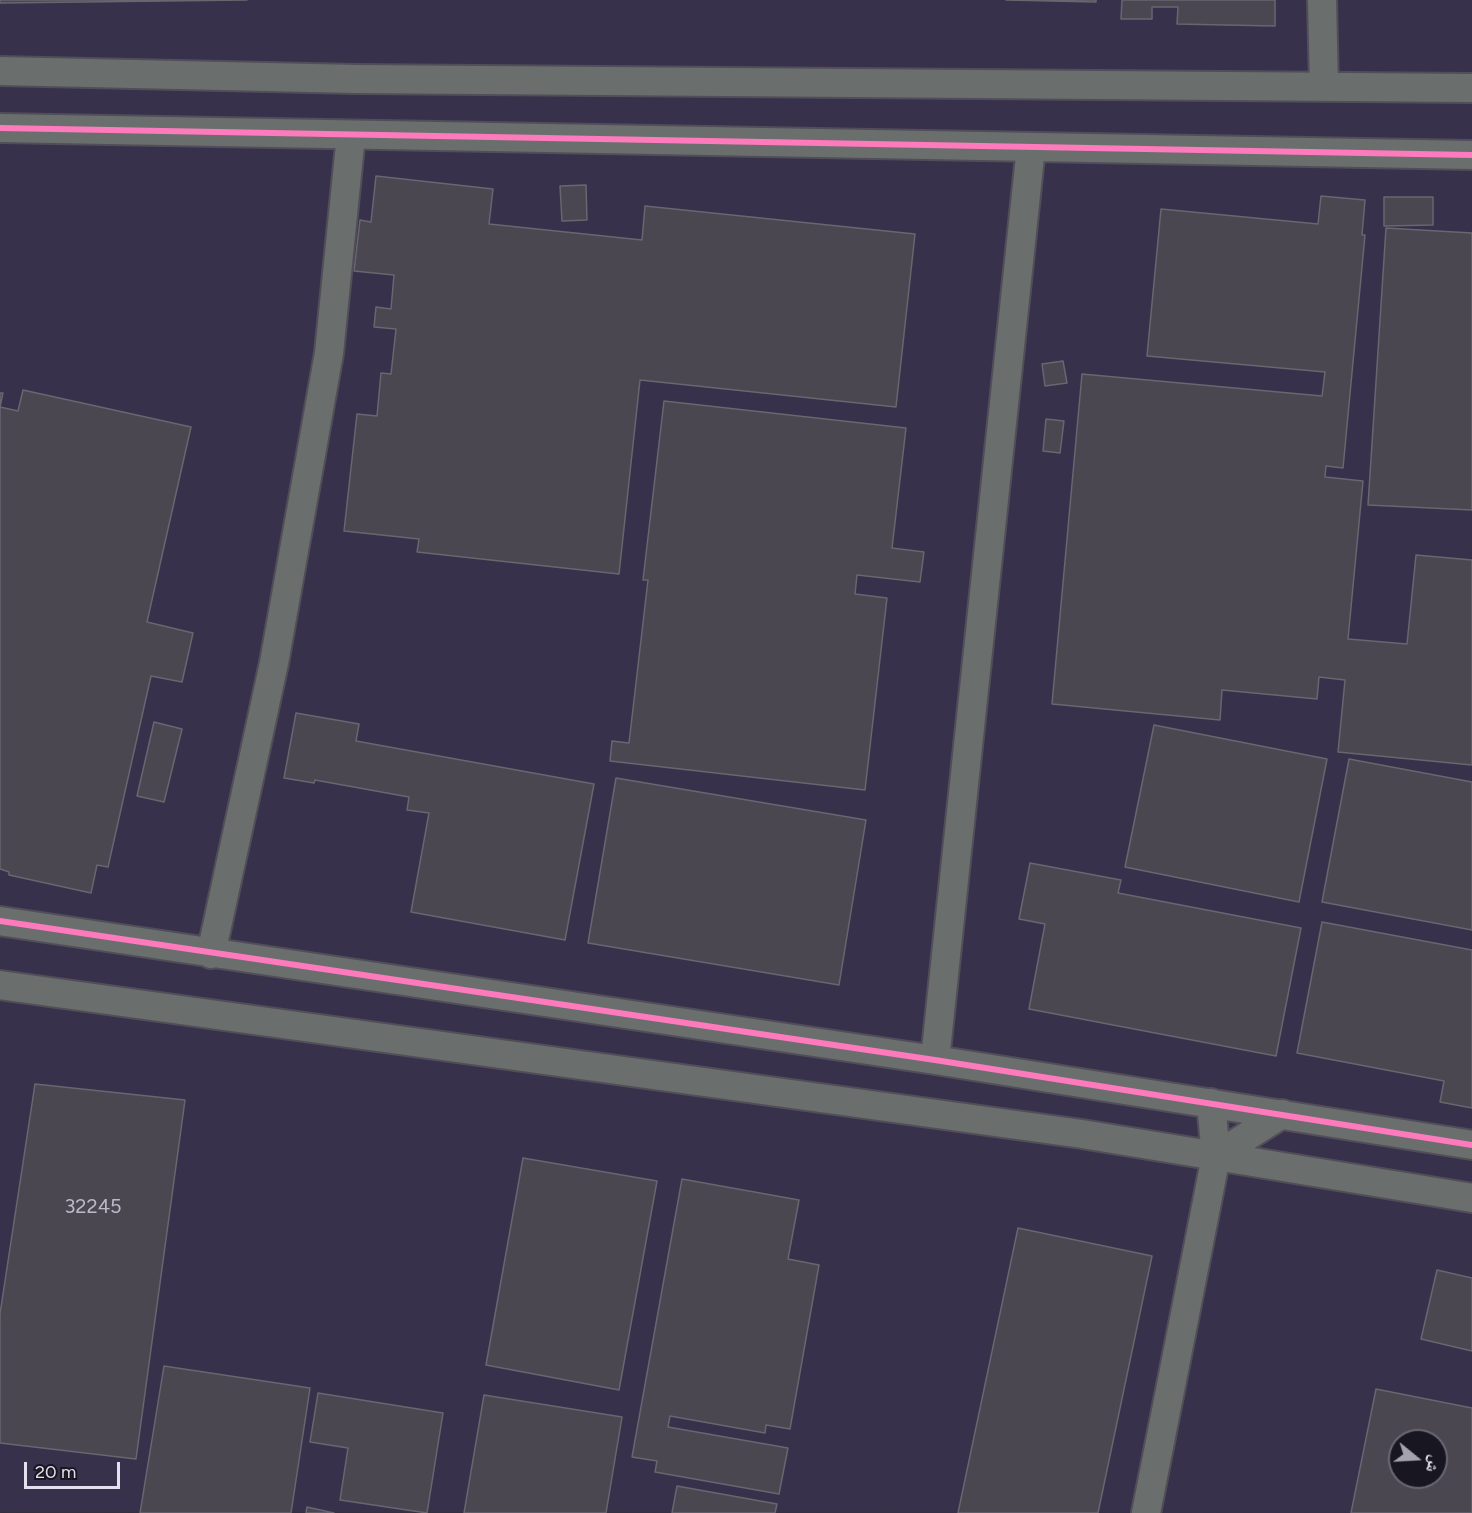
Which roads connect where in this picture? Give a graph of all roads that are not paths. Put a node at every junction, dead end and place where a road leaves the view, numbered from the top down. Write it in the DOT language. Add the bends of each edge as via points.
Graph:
graph roads {
  1 [pos="1322,0"];
  2 [pos="0,71"];
  3 [pos="1324,87"];
  4 [pos="1472,88"];
  5 [pos="0,128"];
  6 [pos="351,135"];
  7 [pos="1031,147"];
  8 [pos="1472,155"];
  9 [pos="0,921"];
  10 [pos="211,954"];
  11 [pos="0,985"];
  12 [pos="935,1060"];
  13 [pos="1210,1103"];
  14 [pos="1282,1114"];
  15 [pos="1472,1145"];
  16 [pos="1216,1155"];
  17 [pos="1472,1198"];
  18 [pos="1146,1513"];
  1 -- 3 [label="street"];
  2 -- 3 [label="street" via="292,78"];
  3 -- 4 [label="street"];
  5 -- 6 [label="street"];
  6 -- 7 [label="street"];
  6 -- 10 [label="street" via="329,353 274,663"];
  7 -- 8 [label="street"];
  7 -- 12 [label="street"];
  9 -- 10 [label="street"];
  10 -- 12 [label="street"];
  11 -- 16 [label="street"];
  12 -- 13 [label="street"];
  13 -- 14 [label="street"];
  13 -- 16 [label="street"];
  14 -- 15 [label="street"];
  14 -- 16 [label="street"];
  16 -- 17 [label="street"];
  16 -- 18 [label="street"];
}
